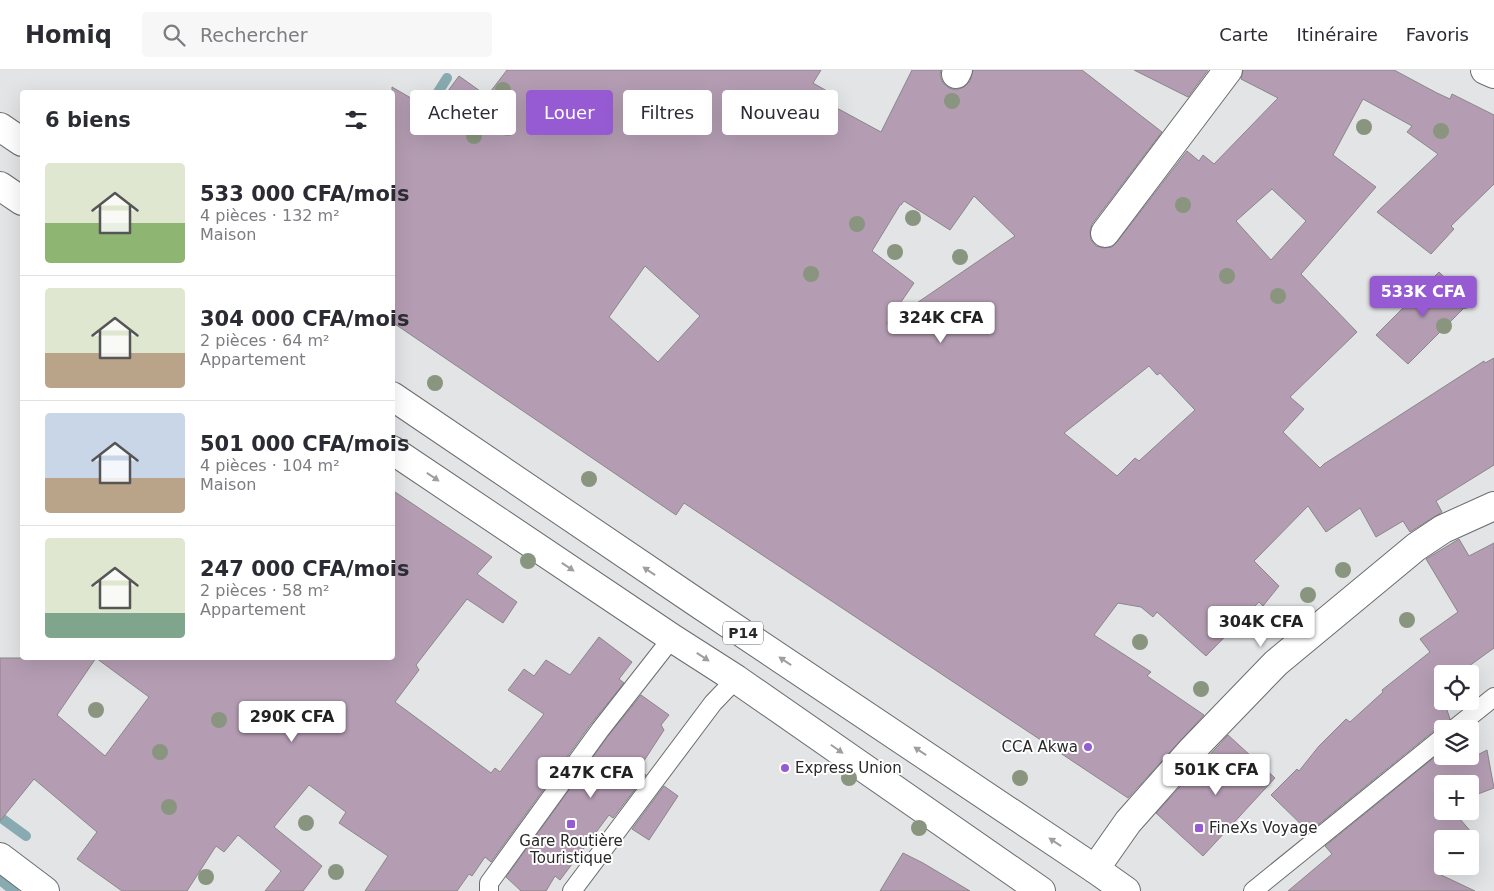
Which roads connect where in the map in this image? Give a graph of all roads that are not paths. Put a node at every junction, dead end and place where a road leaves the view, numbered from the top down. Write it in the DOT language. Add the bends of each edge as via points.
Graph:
graph roads {
  1 [pos="1228,70"];
  2 [pos="1486,70"];
  3 [pos="1494,74"];
  4 [pos="0,127"];
  5 [pos="20,141"];
  6 [pos="0,186"];
  7 [pos="20,200"];
  8 [pos="1105,233"];
  9 [pos="395,398"];
  10 [pos="395,452"];
  11 [pos="1494,506"];
  12 [pos="672,638"];
  13 [pos="736,679"];
  14 [pos="1494,697"];
  15 [pos="1465,720"];
  16 [pos="1434,744"];
  17 [pos="0,857"];
  18 [pos="1095,869"];
  19 [pos="45,891"];
  20 [pos="489,891"];
  21 [pos="572,891"];
  22 [pos="1041,891"];
  23 [pos="1126,891"];
  24 [pos="1252,891"];
  1 -- 8 [label="main road"];
  2 -- 3 [label="main road"];
  4 -- 5 [label="main road"];
  6 -- 7 [label="main road"];
  18 -- 9 [label="main road, P14, one-way"];
  10 -- 12 [label="main road, P14, one-way"];
  11 -- 18 [label="main road" via="1443,529 1416,547 1276,663 1128,822"];
  12 -- 13 [label="main road, P14, one-way"];
  12 -- 20 [label="lane" via="559,785 489,883"];
  13 -- 21 [label="lane" via="713,703"];
  13 -- 22 [label="main road, P14, one-way"];
  14 -- 15 [label="lane"];
  16 -- 24 [label="lane"];
  17 -- 19 [label="main road"];
  18 -- 23 [label="main road, P14"];
}
